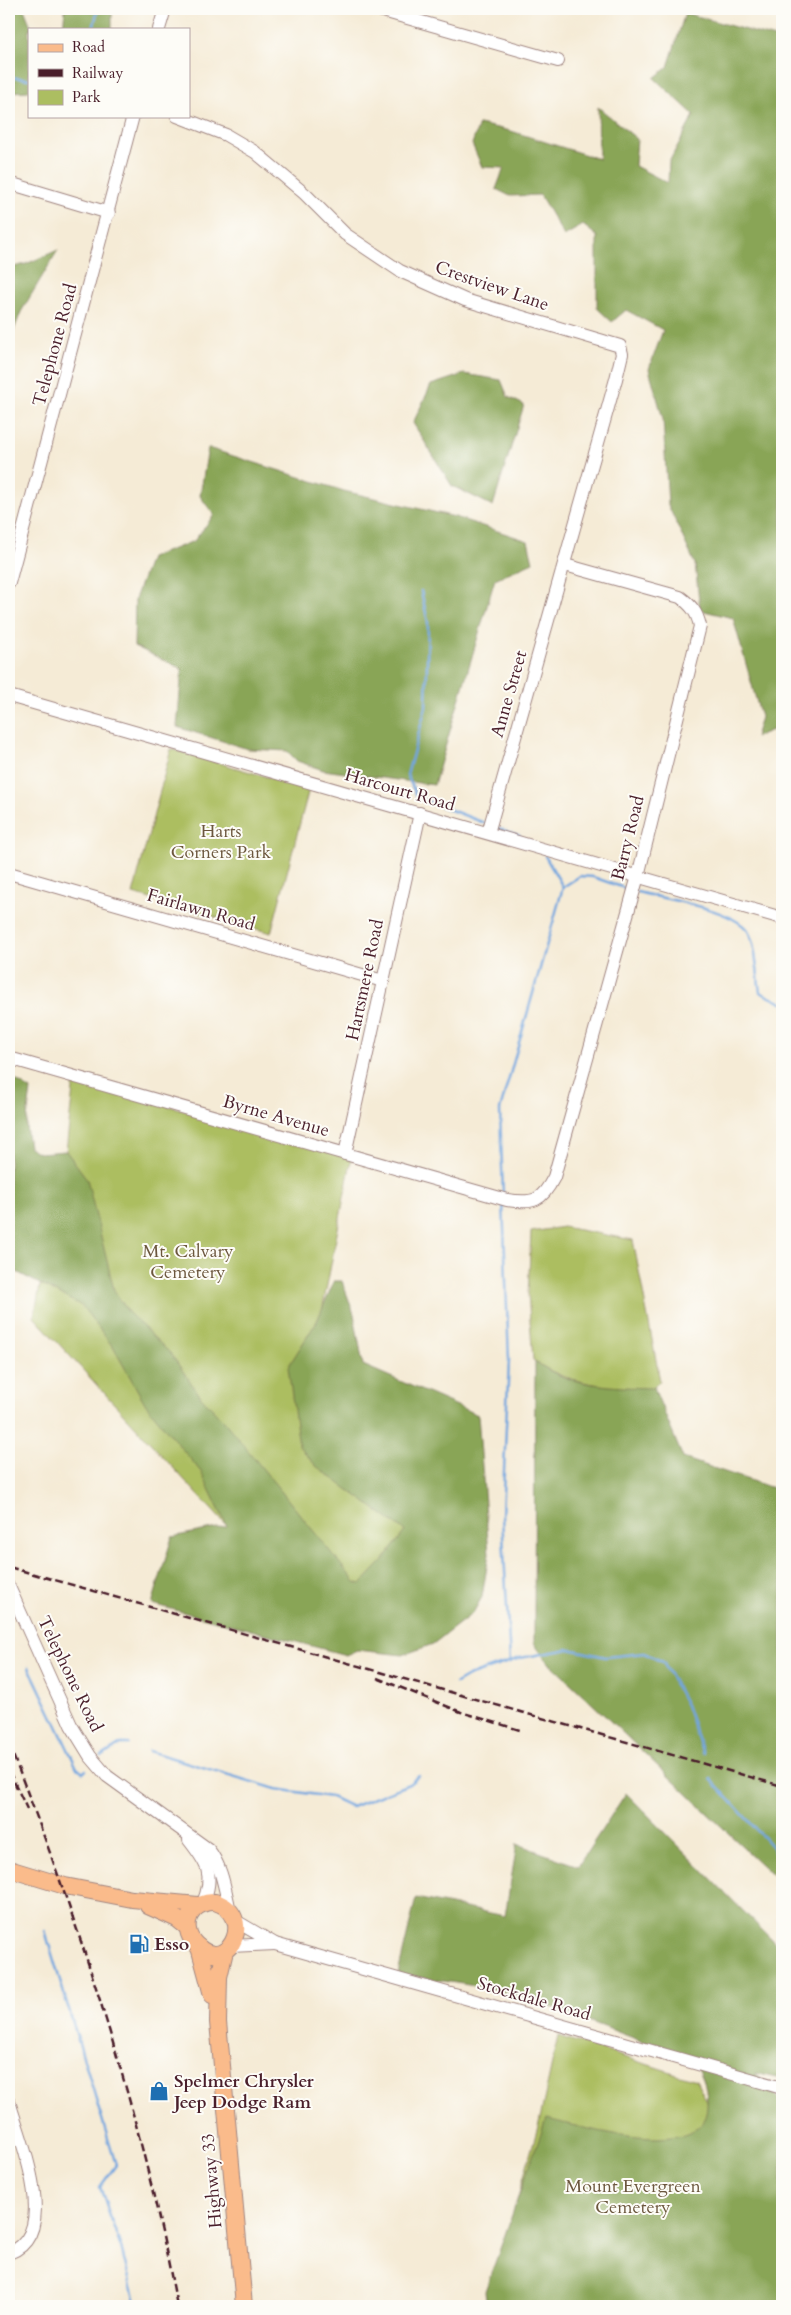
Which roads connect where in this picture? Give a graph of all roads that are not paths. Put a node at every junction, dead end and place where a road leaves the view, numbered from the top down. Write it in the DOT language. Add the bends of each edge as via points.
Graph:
graph roads {
  1 [pos="165,9"];
  2 [pos="376,9"];
  3 [pos="159,28"];
  4 [pos="558,61"];
  5 [pos="133,118"];
  6 [pos="182,118"];
  7 [pos="9,184"];
  8 [pos="109,213"];
  9 [pos="565,565"];
  10 [pos="9,583"];
  11 [pos="9,696"];
  12 [pos="420,813"];
  13 [pos="488,833"];
  14 [pos="9,873"];
  15 [pos="638,876"];
  16 [pos="782,918"];
  17 [pos="383,981"];
  18 [pos="9,1058"];
  19 [pos="346,1154"];
  20 [pos="534,1200"];
  21 [pos="9,1587"];
  22 [pos="178,1826"];
  23 [pos="9,1870"];
  24 [pos="132,1899"];
  25 [pos="200,1904"];
  26 [pos="233,1916"];
  27 [pos="187,1927"];
  28 [pos="275,1944"];
  29 [pos="199,1947"];
  30 [pos="228,1948"];
  31 [pos="218,2022"];
  32 [pos="782,2088"];
  33 [pos="9,2101"];
  34 [pos="9,2253"];
  35 [pos="244,2306"];
  1 -- 3 [label="street"];
  2 -- 4 [label="street"];
  5 -- 8 [label="street, Telephone Road"];
  6 -- 9 [label="street, Crestview Lane" via="226,135 255,152 305,194 345,234 400,271 465,300 620,346 622,354"];
  7 -- 8 [label="street"];
  8 -- 10 [label="street, Telephone Road"];
  9 -- 13 [label="street, Anne Street"];
  9 -- 15 [label="street, Barry Road" via="680,597 698,615 698,639"];
  11 -- 12 [label="street, Harcourt Road"];
  12 -- 13 [label="street, Harcourt Road"];
  12 -- 17 [label="street, Hartsmere Road"];
  13 -- 15 [label="street, Harcourt Road"];
  14 -- 17 [label="street, Fairlawn Road"];
  15 -- 16 [label="street, Harcourt Road"];
  15 -- 20 [label="street, Barry Road" via="554,1177 545,1193"];
  17 -- 19 [label="street, Hartsmere Road"];
  18 -- 19 [label="street, Byrne Avenue"];
  19 -- 20 [label="street, Byrne Avenue" via="508,1200 525,1203"];
  21 -- 22 [label="street, Telephone Road" via="71,1725 90,1756 107,1776"];
  22 -- 25 [label="street, Telephone Road" via="199,1852 208,1870 209,1882"];
  22 -- 26 [label="street, Telephone Road" via="213,1855"];
  23 -- 24 [label="main road" via="65,1886"];
  24 -- 25 [label="main road" via="185,1906"];
  24 -- 27 [label="main road" via="177,1919"];
  25 -- 26 [label="main road" via="216,1902"];
  25 -- 27 [label="main road" via="190,1916"];
  26 -- 28 [label="street, Stockdale Road"];
  26 -- 30 [label="main road" via="236,1934"];
  27 -- 29 [label="main road" via="190,1937"];
  28 -- 30 [label="street, Stockdale Road"];
  28 -- 32 [label="street, Stockdale Road"];
  29 -- 30 [label="main road" via="212,1954"];
  29 -- 31 [label="main road, Highway 33"];
  30 -- 31 [label="main road, Highway 33" via="219,1977"];
  31 -- 35 [label="main road, Highway 33"];
  33 -- 34 [label="street" via="35,2193 35,2214 30,2233 23,2244"];
}
